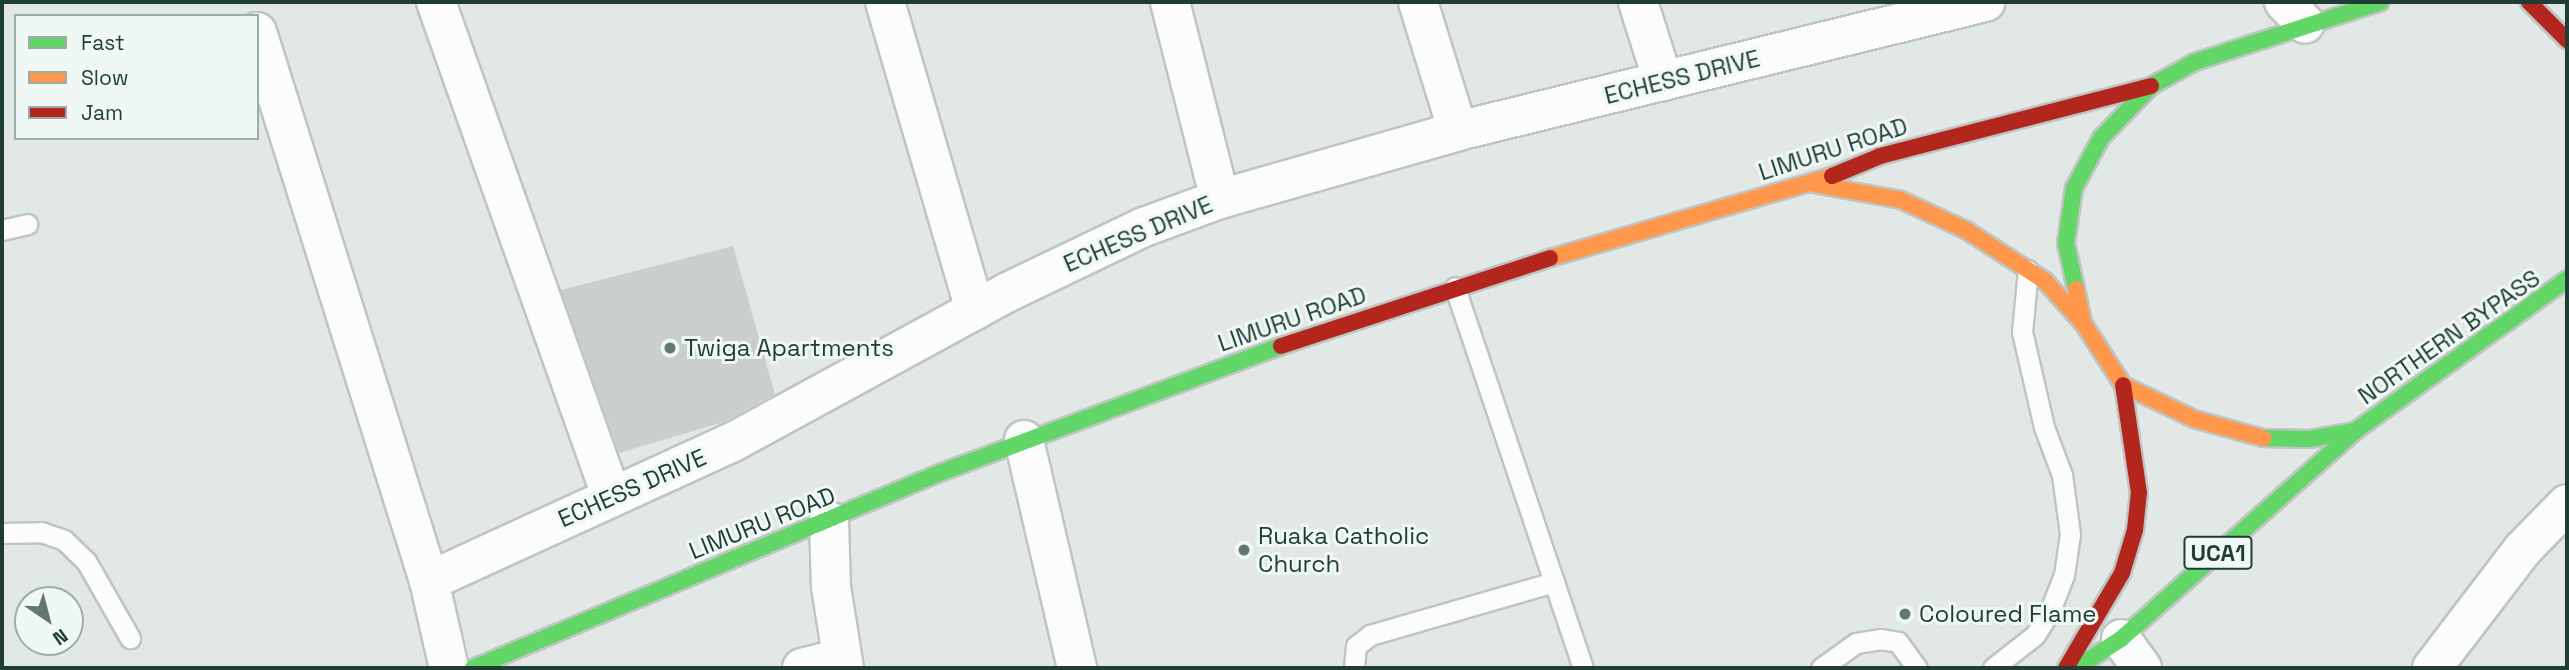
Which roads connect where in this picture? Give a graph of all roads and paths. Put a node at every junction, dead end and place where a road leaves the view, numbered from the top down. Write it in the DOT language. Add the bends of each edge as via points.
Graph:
graph roads {
  1 [pos="436,2"];
  2 [pos="885,2"];
  3 [pos="1170,2"];
  4 [pos="1418,2"];
  5 [pos="1638,2"];
  6 [pos="1985,2"];
  7 [pos="2381,2"];
  8 [pos="2529,2"];
  9 [pos="2295,13"];
  10 [pos="259,38"];
  11 [pos="2567,40"];
  12 [pos="1663,81"];
  13 [pos="2151,86"];
  14 [pos="1458,131"];
  15 [pos="1814,184"];
  16 [pos="1220,199"];
  17 [pos="27,223"];
  18 [pos="2,230"];
  19 [pos="2028,270"];
  20 [pos="1455,287"];
  21 [pos="2565,288"];
  22 [pos="975,310"];
  23 [pos="2084,323"];
  24 [pos="2123,386"];
  25 [pos="2356,431"];
  26 [pos="1024,440"];
  27 [pos="611,495"];
  28 [pos="2567,504"];
  29 [pos="829,521"];
  30 [pos="2,533"];
  31 [pos="429,581"];
  32 [pos="1554,582"];
  33 [pos="130,639"];
  34 [pos="2131,654"];
  35 [pos="843,663"];
  36 [pos="1998,667"];
  37 [pos="449,668"];
  38 [pos="473,668"];
  39 [pos="803,668"];
  40 [pos="1077,668"];
  41 [pos="1354,668"];
  42 [pos="1583,668"];
  43 [pos="1821,668"];
  44 [pos="1917,668"];
  45 [pos="2066,668"];
  46 [pos="2076,668"];
  47 [pos="2432,668"];
  1 -- 27 [label="street"];
  2 -- 22 [label="street"];
  3 -- 16 [label="street"];
  4 -- 14 [label="street"];
  5 -- 12 [label="street"];
  6 -- 12 [label="street, ECHESS DRIVE"];
  7 -- 9 [label="main road"];
  8 -- 11 [label="main road"];
  9 -- 13 [label="main road"];
  10 -- 31 [label="street"];
  12 -- 14 [label="street, ECHESS DRIVE"];
  13 -- 15 [label="main road, LIMURU ROAD" via="1880,156"];
  13 -- 23 [label="main road" via="2101,138 2074,188 2066,243"];
  14 -- 16 [label="street, ECHESS DRIVE"];
  15 -- 19 [label="main road" via="1901,200 1966,230"];
  15 -- 20 [label="main road, LIMURU ROAD" via="1720,207"];
  16 -- 22 [label="street, ECHESS DRIVE" via="1069,261"];
  17 -- 18 [label="lane"];
  19 -- 23 [label="main road" via="2045,281"];
  19 -- 36 [label="lane" via="2022,332 2040,414 2062,475 2070,534 2064,575 2049,613 2035,635"];
  20 -- 26 [label="main road, LIMURU ROAD" via="1165,386"];
  20 -- 32 [label="lane"];
  21 -- 25 [label="main road, NORTHERN BYPASS"];
  22 -- 27 [label="street, ECHESS DRIVE" via="731,443"];
  23 -- 24 [label="main road"];
  24 -- 25 [label="main road, NORTHERN BYPASS" via="2194,419 2269,439 2310,439"];
  24 -- 45 [label="main road" via="2139,493 2135,530 2122,573"];
  25 -- 34 [label="main road, NORTHERN BYPASS / UCA1"];
  26 -- 29 [label="main road, LIMURU ROAD"];
  26 -- 40 [label="street"];
  27 -- 31 [label="street, ECHESS DRIVE"];
  28 -- 47 [label="street" via="2523,549"];
  29 -- 35 [label="street" via="831,587"];
  29 -- 38 [label="main road, LIMURU ROAD"];
  30 -- 33 [label="lane" via="41,532 64,540 86,561"];
  31 -- 37 [label="street"];
  32 -- 41 [label="lane" via="1370,635 1356,646"];
  32 -- 42 [label="lane"];
  34 -- 46 [label="main road, NORTHERN BYPASS / UCA1"];
  35 -- 39 [label="street"];
  43 -- 44 [label="lane" via="1856,643 1880,639 1898,642"];
}
